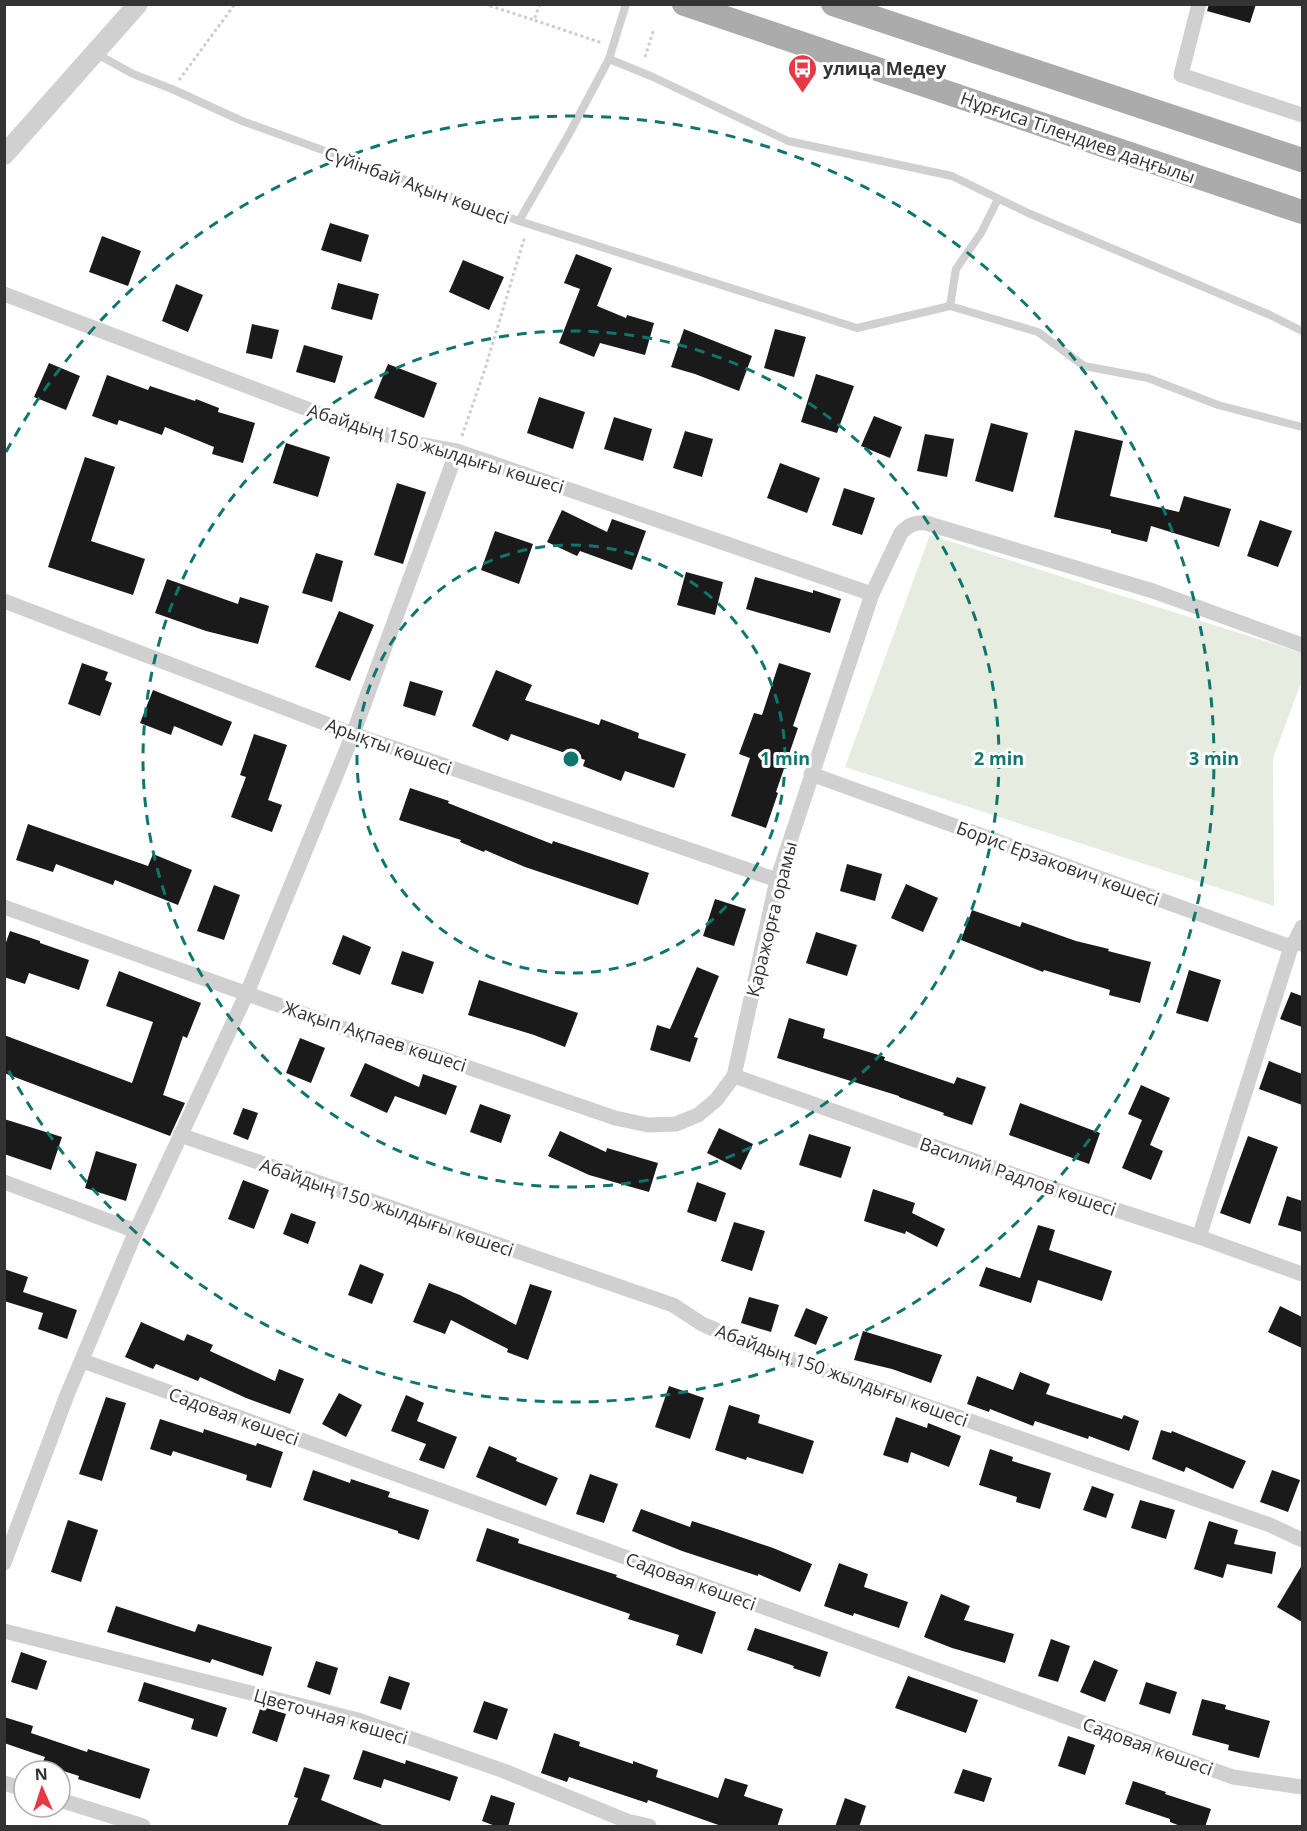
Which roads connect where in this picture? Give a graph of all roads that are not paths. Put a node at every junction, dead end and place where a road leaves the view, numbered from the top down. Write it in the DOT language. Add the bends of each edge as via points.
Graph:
graph roads {
  1 [pos="138,4"];
  2 [pos="626,4"];
  3 [pos="684,4"];
  4 [pos="833,4"];
  5 [pos="1199,4"];
  6 [pos="94,52"];
  7 [pos="609,59"];
  8 [pos="1302,115"];
  9 [pos="4,155"];
  10 [pos="1302,160"];
  11 [pos="998,199"];
  12 [pos="1302,212"];
  13 [pos="519,221"];
  14 [pos="4,294"];
  15 [pos="950,306"];
  16 [pos="1302,332"];
  17 [pos="1302,427"];
  18 [pos="457,452"];
  19 [pos="872,594"];
  20 [pos="4,601"];
  21 [pos="1302,645"];
  22 [pos="353,734"];
  23 [pos="811,774"];
  24 [pos="777,880"];
  25 [pos="4,907"];
  26 [pos="1302,927"];
  27 [pos="1296,944"];
  28 [pos="247,993"];
  29 [pos="734,1076"];
  30 [pos="180,1136"];
  31 [pos="4,1182"];
  32 [pos="136,1231"];
  33 [pos="1199,1237"];
  34 [pos="1302,1274"];
  35 [pos="83,1361"];
  36 [pos="1302,1540"];
  37 [pos="4,1563"];
  38 [pos="4,1631"];
  39 [pos="1302,1787"];
  40 [pos="72,1804"];
  41 [pos="143,1827"];
  42 [pos="649,1827"];
  1 -- 6 [label="street"];
  2 -- 7 [label="lane, Сүйінбай Ақын көшесі"];
  3 -- 12 [label="main road, Нұрғиса Тілендиев даңғылы"];
  4 -- 10 [label="main road"];
  5 -- 8 [label="street" via="1181,75"];
  6 -- 9 [label="street"];
  6 -- 13 [label="lane, Сүйінбай Ақын көшесі" via="133,74 242,121"];
  7 -- 11 [label="lane" via="788,141 952,176"];
  7 -- 13 [label="lane, Сүйінбай Ақын көшесі"];
  11 -- 15 [label="lane" via="957,269"];
  11 -- 16 [label="lane"];
  13 -- 15 [label="lane" via="857,328"];
  14 -- 18 [label="street, Абайдың 150 жылдығы көшесі" via="339,421"];
  15 -- 17 [label="lane" via="1038,332 1084,366 1148,378 1218,405"];
  18 -- 19 [label="street, Абайдың 150 жылдығы көшесі"];
  18 -- 22 [label="street"];
  19 -- 21 [label="street, Қаражорға орамы" via="901,533 909,525 926,523 1153,591"];
  19 -- 23 [label="street, Қаражорға орамы"];
  20 -- 22 [label="street, Арықты көшесі"];
  22 -- 24 [label="street, Арықты көшесі"];
  22 -- 28 [label="street"];
  23 -- 24 [label="street, Қаражорға орамы"];
  23 -- 27 [label="street, Борис Ерзакович көшесі"];
  24 -- 29 [label="street, Қаражорға орамы"];
  25 -- 28 [label="street, Жақып Ақпаев көшесі"];
  26 -- 27 [label="street"];
  27 -- 33 [label="street"];
  28 -- 29 [label="street, Жақып Ақпаев көшесі" via="615,1118 648,1125 676,1124 698,1114 716,1100"];
  28 -- 30 [label="street"];
  29 -- 33 [label="street, Василий Радлов көшесі"];
  30 -- 32 [label="street"];
  30 -- 36 [label="street, Абайдың 150 жылдығы көшесі" via="673,1305 702,1324 748,1344 1270,1525"];
  31 -- 32 [label="street"];
  32 -- 35 [label="street"];
  33 -- 34 [label="street, Василий Радлов көшесі"];
  35 -- 37 [label="street"];
  35 -- 39 [label="street, Садовая көшесі" via="1233,1776"];
  38 -- 42 [label="street, Цветочная көшесі" via="358,1720"];
  40 -- 41 [label="street"];
}
